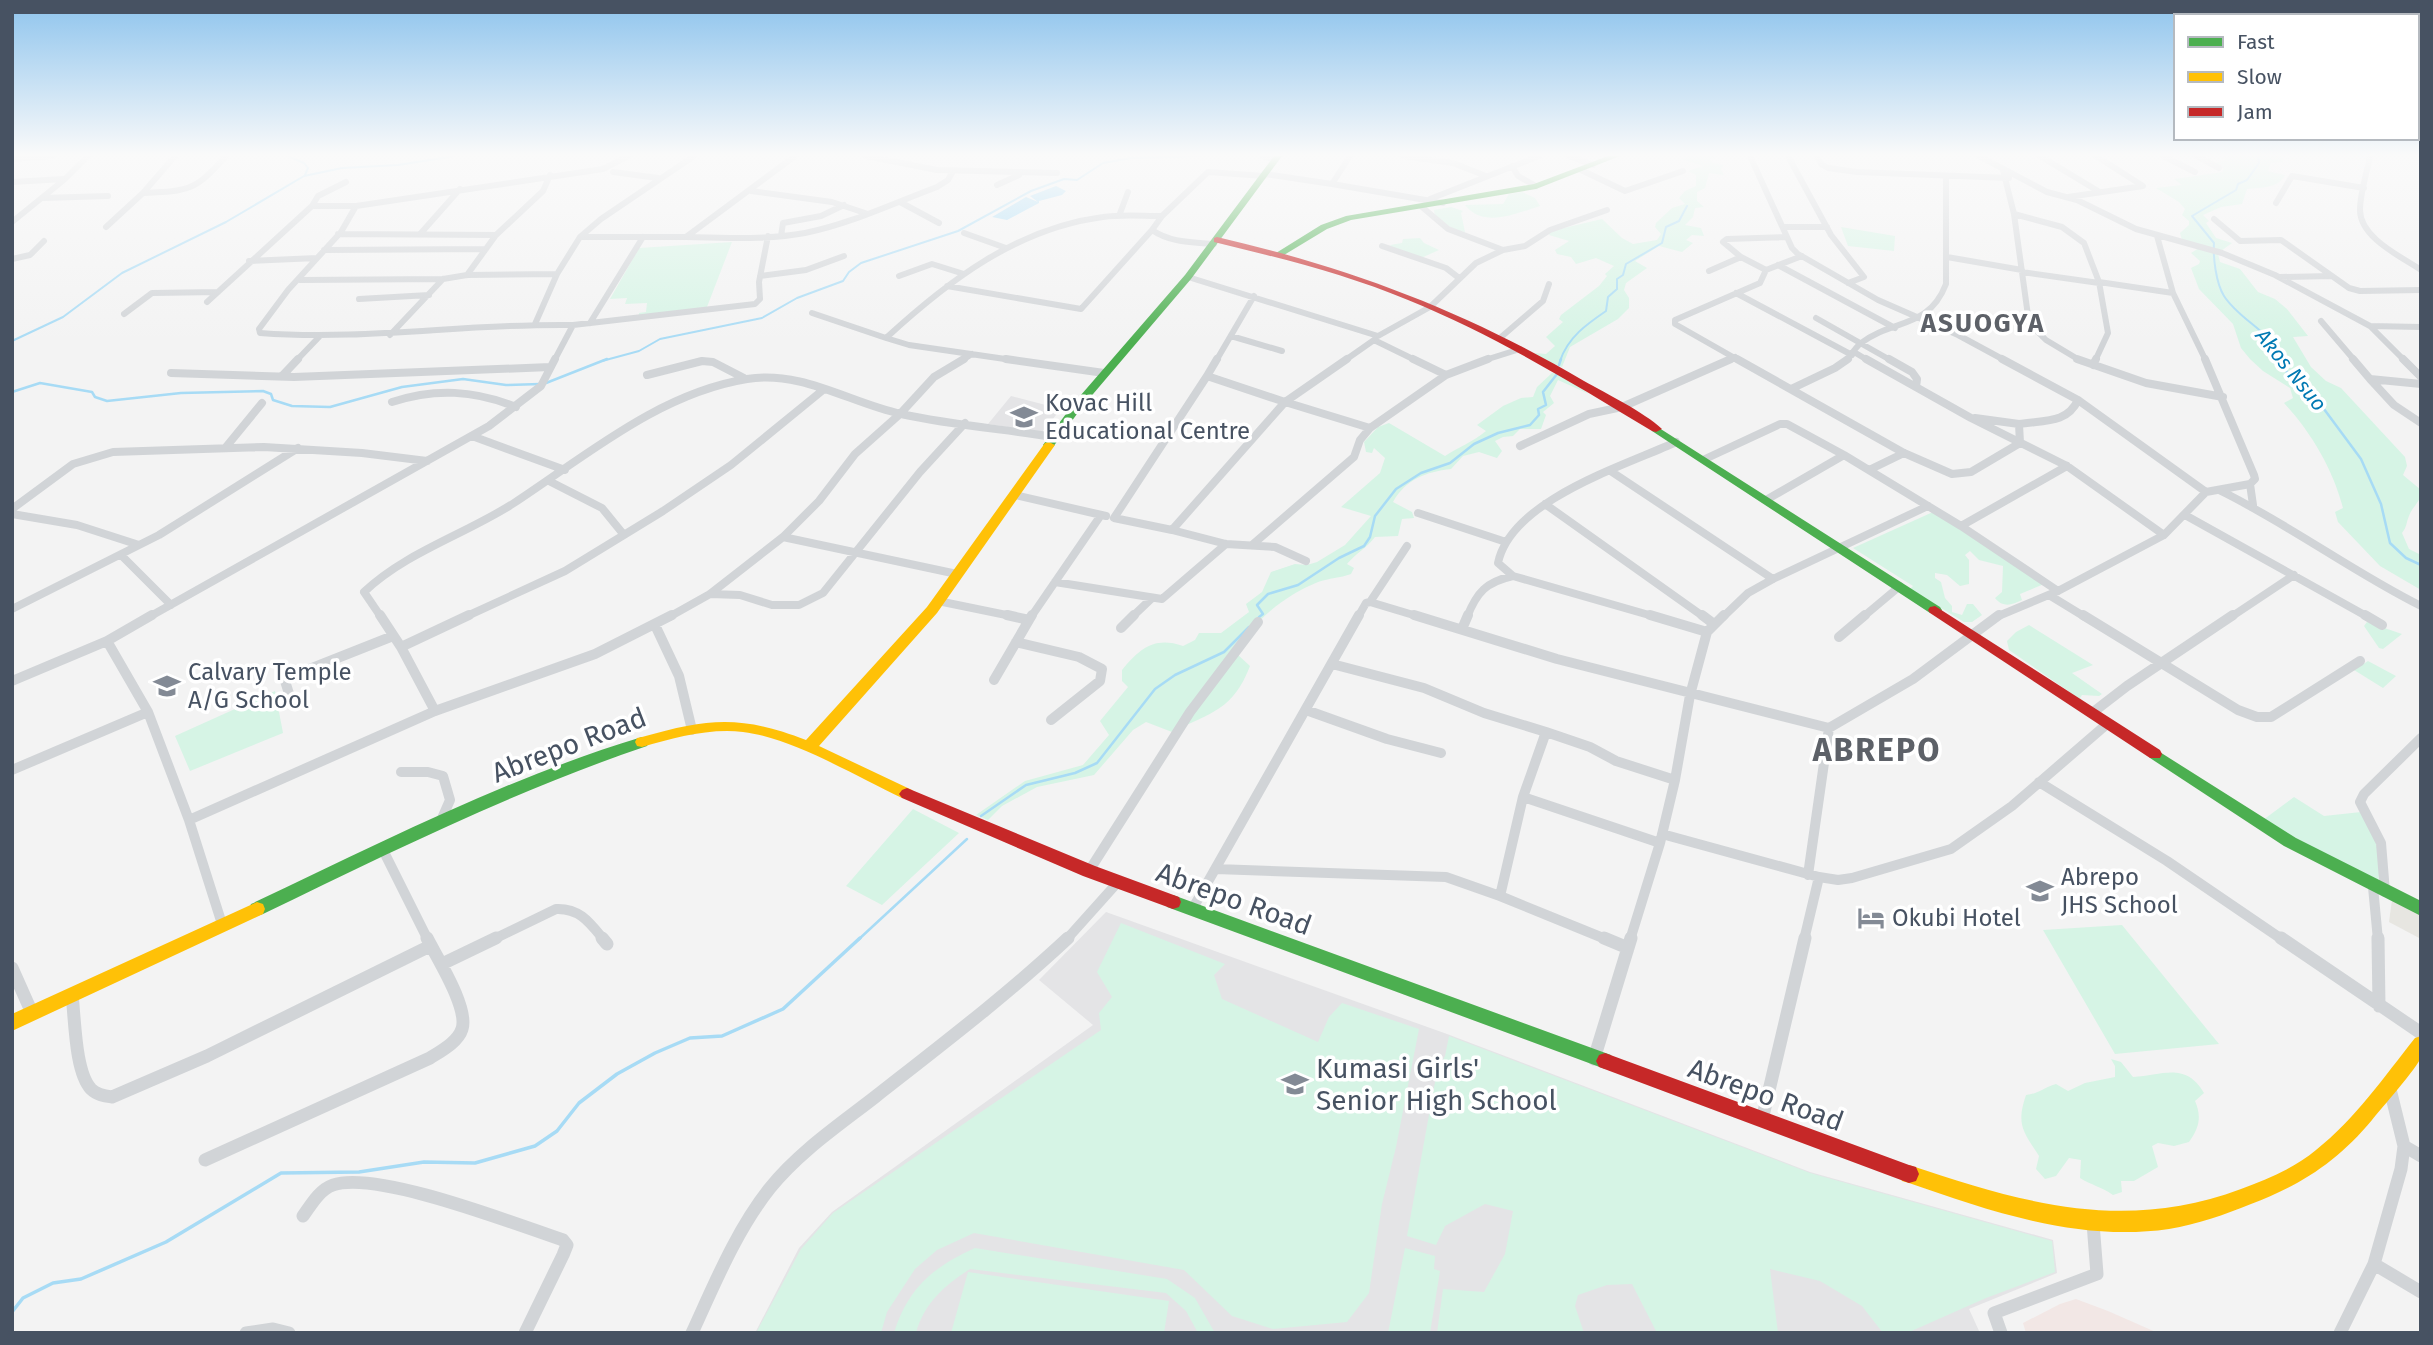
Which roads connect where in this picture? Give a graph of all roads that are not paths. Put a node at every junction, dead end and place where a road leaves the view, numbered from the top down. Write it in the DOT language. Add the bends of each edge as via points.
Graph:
graph roads {
  1 [pos="114,219"];
  2 [pos="297,219"];
  3 [pos="348,219"];
  4 [pos="434,219"];
  5 [pos="513,219"];
  6 [pos="598,219"];
  7 [pos="712,219"];
  8 [pos="806,219"];
  9 [pos="853,219"];
  10 [pos="931,219"];
  11 [pos="1101,219"];
  12 [pos="1160,219"];
  13 [pos="1232,219"];
  14 [pos="1353,219"];
  15 [pos="1434,219"];
  16 [pos="1589,219"];
  17 [pos="1779,219"];
  18 [pos="1822,219"];
  19 [pos="1945,219"];
  20 [pos="2015,219"];
  21 [pos="2036,219"];
  22 [pos="2118,219"];
  23 [pos="2214,219"];
  24 [pos="2363,219"];
  25 [pos="939,223"];
  26 [pos="106,226"];
  27 [pos="1783,227"];
  28 [pos="1827,227"];
  29 [pos="1152,230"];
  30 [pos="421,233"];
  31 [pos="964,233"];
  32 [pos="338,234"];
  33 [pos="496,235"];
  34 [pos="768,236"];
  35 [pos="781,236"];
  36 [pos="2157,236"];
  37 [pos="580,237"];
  38 [pos="643,237"];
  39 [pos="686,237"];
  40 [pos="1787,237"];
  41 [pos="44,241"];
  42 [pos="1215,242"];
  43 [pos="1382,246"];
  44 [pos="1006,248"];
  45 [pos="2228,248"];
  46 [pos="485,249"];
  47 [pos="324,250"];
  48 [pos="1503,250"];
  49 [pos="1281,253"];
  50 [pos="844,256"];
  51 [pos="1802,256"];
  52 [pos="1741,257"];
  53 [pos="1947,257"];
  54 [pos="12,258"];
  55 [pos="317,258"];
  56 [pos="249,261"];
  57 [pos="1777,265"];
  58 [pos="1766,270"];
  59 [pos="2421,270"];
  60 [pos="1709,271"];
  61 [pos="2022,271"];
  62 [pos="557,274"];
  63 [pos="964,274"];
  64 [pos="467,275"];
  65 [pos="760,276"];
  66 [pos="899,276"];
  67 [pos="2332,276"];
  68 [pos="1188,277"];
  69 [pos="2279,277"];
  70 [pos="1459,278"];
  71 [pos="443,279"];
  72 [pos="300,280"];
  73 [pos="1848,283"];
  74 [pos="2099,283"];
  75 [pos="1549,284"];
  76 [pos="947,286"];
  77 [pos="2421,290"];
  78 [pos="218,292"];
  79 [pos="1735,293"];
  80 [pos="2173,293"];
  81 [pos="429,295"];
  82 [pos="1255,296"];
  83 [pos="359,299"];
  84 [pos="207,302"];
  85 [pos="1430,307"];
  86 [pos="812,313"];
  87 [pos="124,314"];
  88 [pos="1919,317"];
  89 [pos="1816,318"];
  90 [pos="2321,321"];
  91 [pos="590,323"];
  92 [pos="535,324"];
  93 [pos="573,326"];
  94 [pos="2370,326"];
  95 [pos="2421,327"];
  96 [pos="1895,328"];
  97 [pos="389,335"];
  98 [pos="1231,336"];
  99 [pos="318,337"];
  100 [pos="886,338"];
  101 [pos="1376,338"];
  102 [pos="1500,338"];
  103 [pos="1860,343"];
  104 [pos="1520,349"];
  105 [pos="1282,351"];
  106 [pos="972,354"];
  107 [pos="1853,354"];
  108 [pos="1735,357"];
  109 [pos="2093,365"];
  110 [pos="550,368"];
  111 [pos="171,373"];
  112 [pos="1104,373"];
  113 [pos="647,375"];
  114 [pos="1446,375"];
  115 [pos="282,376"];
  116 [pos="1207,376"];
  117 [pos="2421,377"];
  118 [pos="748,379"];
  119 [pos="2370,379"];
  120 [pos="2421,384"];
  121 [pos="1916,387"];
  122 [pos="1791,389"];
  123 [pos="822,390"];
  124 [pos="2224,397"];
  125 [pos="2078,400"];
  126 [pos="392,402"];
  127 [pos="1285,402"];
  128 [pos="262,403"];
  129 [pos="516,407"];
  130 [pos="1622,407"];
  131 [pos="900,414"];
  132 [pos="1971,418"];
  133 [pos="965,423"];
  134 [pos="2421,423"];
  135 [pos="2019,424"];
  136 [pos="1370,428"];
  137 [pos="472,436"];
  138 [pos="1054,437"];
  139 [pos="1676,442"];
  140 [pos="2020,443"];
  141 [pos="1520,446"];
  142 [pos="226,447"];
  143 [pos="299,448"];
  144 [pos="1904,453"];
  145 [pos="1844,455"];
  146 [pos="1705,459"];
  147 [pos="427,461"];
  148 [pos="2067,466"];
  149 [pos="565,470"];
  150 [pos="1869,470"];
  151 [pos="1612,472"];
  152 [pos="549,481"];
  153 [pos="2250,484"];
  154 [pos="2219,490"];
  155 [pos="2206,492"];
  156 [pos="1015,495"];
  157 [pos="1766,500"];
  158 [pos="1545,504"];
  159 [pos="2253,505"];
  160 [pos="1928,506"];
  161 [pos="12,511"];
  162 [pos="1418,513"];
  163 [pos="1101,515"];
  164 [pos="2185,515"];
  165 [pos="1114,518"];
  166 [pos="1961,526"];
  167 [pos="1172,530"];
  168 [pos="624,535"];
  169 [pos="2164,535"];
  170 [pos="783,537"];
  171 [pos="1506,542"];
  172 [pos="1226,544"];
  173 [pos="139,545"];
  174 [pos="1252,545"];
  175 [pos="1407,546"];
  176 [pos="1842,548"];
  177 [pos="855,553"];
  178 [pos="121,555"];
  179 [pos="1306,561"];
  180 [pos="957,574"];
  181 [pos="2294,575"];
  182 [pos="1513,576"];
  183 [pos="1773,579"];
  184 [pos="1055,582"];
  185 [pos="1900,586"];
  186 [pos="710,594"];
  187 [pos="2054,594"];
  188 [pos="1152,598"];
  189 [pos="938,601"];
  190 [pos="1370,602"];
  191 [pos="171,606"];
  192 [pos="2421,606"];
  193 [pos="12,609"];
  194 [pos="1029,620"];
  195 [pos="1258,622"];
  196 [pos="655,625"];
  197 [pos="2382,625"];
  198 [pos="1121,628"];
  199 [pos="1711,628"];
  200 [pos="1462,629"];
  201 [pos="1972,633"];
  202 [pos="393,636"];
  203 [pos="1839,637"];
  204 [pos="107,641"];
  205 [pos="1016,642"];
  206 [pos="401,647"];
  207 [pos="2360,661"];
  208 [pos="1332,664"];
  209 [pos="2161,664"];
  210 [pos="994,680"];
  211 [pos="12,681"];
  212 [pos="1690,695"];
  213 [pos="292,703"];
  214 [pos="1306,710"];
  215 [pos="435,711"];
  216 [pos="148,712"];
  217 [pos="2092,713"];
  218 [pos="1051,720"];
  219 [pos="2107,723"];
  220 [pos="1829,728"];
  221 [pos="692,730"];
  222 [pos="1546,732"];
  223 [pos="2421,738"];
  224 [pos="808,748"];
  225 [pos="1441,753"];
  226 [pos="12,770"];
  227 [pos="401,772"];
  228 [pos="1675,780"];
  229 [pos="2039,782"];
  230 [pos="1522,797"];
  231 [pos="189,820"];
  232 [pos="440,823"];
  233 [pos="1661,839"];
  234 [pos="383,850"];
  235 [pos="1216,869"];
  236 [pos="1089,871"];
  237 [pos="1814,876"];
  238 [pos="1118,882"];
  239 [pos="2379,890"];
  240 [pos="1500,896"];
  241 [pos="1193,908"];
  242 [pos="2421,909"];
  243 [pos="222,924"];
  244 [pos="607,944"];
  245 [pos="430,946"];
  246 [pos="1628,948"];
  247 [pos="442,964"];
  248 [pos="12,968"];
  249 [pos="72,995"];
  250 [pos="2379,1006"];
  251 [pos="32,1013"];
  252 [pos="12,1023"];
  253 [pos="2421,1033"];
  254 [pos="2421,1044"];
  255 [pos="1594,1059"];
  256 [pos="2389,1084"];
  257 [pos="1762,1120"];
  258 [pos="2404,1146"];
  259 [pos="2421,1156"];
  260 [pos="205,1160"];
  261 [pos="303,1216"];
  262 [pos="2093,1223"];
  263 [pos="2374,1264"];
  264 [pos="2421,1292"];
  265 [pos="246,1333"];
  266 [pos="289,1333"];
  267 [pos="525,1333"];
  268 [pos="692,1333"];
  269 [pos="2001,1333"];
  270 [pos="2340,1333"];
  1 -- 26 [label="street"];
  2 -- 56 [label="street"];
  3 -- 32 [label="street"];
  4 -- 30 [label="street"];
  5 -- 33 [label="street"];
  6 -- 37 [label="street"];
  7 -- 39 [label="street"];
  8 -- 35 [label="street" via="783,223"];
  9 -- 35 [label="street"];
  10 -- 25 [label="street"];
  11 -- 44 [label="street" via="1073,223"];
  12 -- 29 [label="street"];
  13 -- 42 [label="street"];
  14 -- 49 [label="street" via="1337,222"];
  15 -- 48 [label="street"];
  16 -- 48 [label="street" via="1549,230 1525,246"];
  17 -- 27 [label="street"];
  18 -- 28 [label="street"];
  19 -- 53 [label="street"];
  20 -- 61 [label="street"];
  21 -- 74 [label="street" via="2074,233 2084,243"];
  22 -- 36 [label="street"];
  23 -- 45 [label="street"];
  24 -- 59 [label="street" via="2372,235"];
  27 -- 28 [label="street"];
  27 -- 40 [label="street"];
  28 -- 73 [label="street" via="1849,263 1864,277"];
  29 -- 42 [label="street" via="1170,240"];
  29 -- 76 [label="street" via="1080,309"];
  30 -- 32 [label="street"];
  30 -- 33 [label="street"];
  31 -- 44 [label="street"];
  32 -- 47 [label="street"];
  33 -- 46 [label="street"];
  34 -- 35 [label="street"];
  34 -- 39 [label="street"];
  34 -- 65 [label="street"];
  36 -- 45 [label="street" via="2204,248"];
  36 -- 80 [label="street"];
  37 -- 38 [label="street"];
  37 -- 62 [label="street"];
  38 -- 39 [label="street"];
  38 -- 91 [label="street"];
  40 -- 51 [label="street"];
  40 -- 52 [label="street" via="1724,240"];
  41 -- 54 [label="street" via="30,255"];
  42 -- 49 [label="street"];
  42 -- 68 [label="street"];
  43 -- 70 [label="street" via="1446,268"];
  44 -- 63 [label="street"];
  45 -- 67 [label="street" via="2281,240"];
  45 -- 69 [label="street"];
  46 -- 47 [label="street"];
  46 -- 64 [label="street"];
  47 -- 55 [label="street"];
  48 -- 70 [label="street" via="1476,263"];
  49 -- 85 [label="street"];
  50 -- 65 [label="street" via="806,270"];
  51 -- 57 [label="street"];
  51 -- 73 [label="street"];
  52 -- 58 [label="street"];
  52 -- 60 [label="street"];
  53 -- 61 [label="street"];
  53 -- 88 [label="street" via="1944,294"];
  55 -- 56 [label="street"];
  55 -- 72 [label="street"];
  56 -- 78 [label="street"];
  57 -- 58 [label="street"];
  57 -- 96 [label="street"];
  58 -- 79 [label="street" via="1760,284"];
  61 -- 74 [label="street"];
  61 -- 109 [label="street" via="2029,323 2049,343"];
  62 -- 64 [label="street"];
  62 -- 92 [label="street"];
  63 -- 66 [label="street" via="932,264"];
  63 -- 76 [label="street"];
  64 -- 71 [label="street"];
  65 -- 91 [label="street" via="760,299 755,303"];
  67 -- 69 [label="street"];
  67 -- 77 [label="street" via="2360,291"];
  68 -- 82 [label="street"];
  68 -- 112 [label="street"];
  69 -- 94 [label="street"];
  70 -- 85 [label="street"];
  71 -- 72 [label="street"];
  71 -- 81 [label="street"];
  72 -- 99 [label="street" via="275,304 260,333"];
  73 -- 88 [label="street"];
  74 -- 80 [label="street"];
  74 -- 109 [label="street" via="2108,333"];
  75 -- 102 [label="street" via="1543,301"];
  76 -- 100 [label="street"];
  78 -- 84 [label="street"];
  78 -- 87 [label="street" via="152,293"];
  79 -- 107 [label="street"];
  79 -- 108 [label="street" via="1674,322"];
  80 -- 124 [label="street"];
  81 -- 83 [label="street"];
  81 -- 97 [label="street"];
  82 -- 98 [label="street"];
  82 -- 101 [label="street"];
  85 -- 101 [label="street"];
  85 -- 102 [label="street"];
  86 -- 100 [label="street"];
  88 -- 96 [label="street"];
  88 -- 125 [label="street"];
  89 -- 103 [label="street"];
  90 -- 119 [label="street"];
  91 -- 93 [label="street"];
  92 -- 93 [label="street"];
  92 -- 97 [label="street"];
  93 -- 110 [label="street"];
  94 -- 95 [label="street"];
  94 -- 117 [label="street"];
  96 -- 103 [label="street"];
  97 -- 99 [label="street"];
  98 -- 105 [label="street"];
  98 -- 116 [label="street"];
  99 -- 115 [label="street"];
  100 -- 106 [label="street"];
  101 -- 114 [label="street"];
  101 -- 127 [label="street"];
  102 -- 104 [label="street"];
  103 -- 107 [label="street"];
  103 -- 121 [label="street" via="1912,373"];
  104 -- 114 [label="street"];
  104 -- 130 [label="street"];
  106 -- 112 [label="street"];
  106 -- 131 [label="street" via="934,377"];
  107 -- 121 [label="street"];
  107 -- 122 [label="street" via="1843,364"];
  108 -- 122 [label="street"];
  108 -- 130 [label="street"];
  109 -- 124 [label="street" via="2138,381"];
  110 -- 115 [label="street"];
  110 -- 129 [label="street" via="542,383"];
  111 -- 115 [label="street"];
  112 -- 138 [label="street"];
  113 -- 118 [label="street" via="702,361"];
  114 -- 136 [label="street"];
  116 -- 127 [label="street"];
  116 -- 165 [label="street"];
  118 -- 123 [label="street" via="795,380"];
  118 -- 149 [label="street" via="663,407"];
  119 -- 120 [label="street"];
  119 -- 134 [label="street"];
  121 -- 132 [label="street"];
  122 -- 144 [label="street"];
  123 -- 131 [label="street"];
  123 -- 168 [label="street" via="731,465"];
  124 -- 153 [label="street" via="2254,475"];
  125 -- 135 [label="street" via="2072,413 2064,417"];
  125 -- 155 [label="street"];
  126 -- 129 [label="street" via="438,391 477,395"];
  127 -- 136 [label="street"];
  127 -- 167 [label="street"];
  128 -- 142 [label="street"];
  129 -- 137 [label="street"];
  130 -- 139 [label="street"];
  130 -- 141 [label="street" via="1589,414"];
  131 -- 133 [label="street"];
  131 -- 170 [label="street" via="855,454 819,501"];
  132 -- 135 [label="street"];
  132 -- 140 [label="street"];
  133 -- 138 [label="street"];
  133 -- 177 [label="street"];
  135 -- 140 [label="street"];
  136 -- 174 [label="street" via="1354,457"];
  137 -- 147 [label="street"];
  137 -- 149 [label="street"];
  138 -- 156 [label="street"];
  139 -- 146 [label="street"];
  139 -- 151 [label="street"];
  140 -- 144 [label="street" via="1961,474 1940,470"];
  140 -- 148 [label="street"];
  142 -- 143 [label="street"];
  142 -- 161 [label="street" via="128,450 85,458"];
  143 -- 147 [label="street"];
  143 -- 173 [label="street"];
  144 -- 150 [label="street"];
  145 -- 146 [label="street" via="1780,424"];
  145 -- 150 [label="street"];
  145 -- 157 [label="street"];
  146 -- 157 [label="street"];
  147 -- 191 [label="street"];
  148 -- 166 [label="street"];
  148 -- 169 [label="street"];
  149 -- 152 [label="street"];
  150 -- 160 [label="street"];
  151 -- 158 [label="street"];
  151 -- 183 [label="street"];
  152 -- 168 [label="street" via="601,505"];
  152 -- 202 [label="street" via="369,587 365,596"];
  153 -- 154 [label="street"];
  153 -- 159 [label="street"];
  154 -- 155 [label="street"];
  154 -- 159 [label="street"];
  155 -- 164 [label="street"];
  156 -- 163 [label="street"];
  156 -- 180 [label="street"];
  157 -- 176 [label="street"];
  158 -- 171 [label="street"];
  158 -- 199 [label="street"];
  159 -- 192 [label="street"];
  160 -- 166 [label="street"];
  160 -- 176 [label="street"];
  161 -- 173 [label="street" via="100,530"];
  162 -- 171 [label="street"];
  163 -- 165 [label="street"];
  163 -- 184 [label="street"];
  164 -- 169 [label="street"];
  164 -- 181 [label="street"];
  165 -- 167 [label="street"];
  166 -- 187 [label="street"];
  167 -- 172 [label="street"];
  168 -- 206 [label="street" via="565,571"];
  169 -- 187 [label="street"];
  170 -- 177 [label="street"];
  170 -- 186 [label="street"];
  171 -- 182 [label="street" via="1498,563"];
  172 -- 174 [label="street"];
  172 -- 188 [label="street" via="1165,598"];
  173 -- 178 [label="street"];
  174 -- 179 [label="street" via="1275,547"];
  175 -- 190 [label="street"];
  176 -- 183 [label="street"];
  176 -- 185 [label="street"];
  177 -- 180 [label="street"];
  177 -- 186 [label="street" via="823,593 799,605"];
  178 -- 191 [label="street"];
  178 -- 193 [label="street"];
  180 -- 189 [label="street"];
  181 -- 197 [label="street"];
  181 -- 209 [label="street"];
  182 -- 199 [label="street"];
  182 -- 200 [label="street" via="1481,586"];
  183 -- 199 [label="street" via="1748,593"];
  184 -- 188 [label="street"];
  184 -- 194 [label="street"];
  185 -- 201 [label="street"];
  185 -- 203 [label="street"];
  186 -- 196 [label="street"];
  187 -- 201 [label="street" via="2003,613"];
  187 -- 209 [label="street"];
  188 -- 198 [label="street"];
  189 -- 194 [label="street"];
  189 -- 224 [label="street"];
  190 -- 200 [label="street"];
  190 -- 208 [label="street"];
  191 -- 204 [label="street"];
  194 -- 205 [label="street"];
  195 -- 236 [label="street" via="1224,660"];
  196 -- 215 [label="street" via="595,654"];
  196 -- 221 [label="street" via="678,671"];
  199 -- 212 [label="street"];
  200 -- 212 [label="street"];
  201 -- 217 [label="street"];
  201 -- 220 [label="street" via="1913,679"];
  202 -- 206 [label="street"];
  202 -- 213 [label="street" via="292,676 285,681"];
  204 -- 211 [label="street"];
  204 -- 216 [label="street"];
  205 -- 210 [label="street"];
  205 -- 218 [label="street" via="1079,657 1102,669 1100,681"];
  206 -- 215 [label="street"];
  207 -- 209 [label="street" via="2271,717 2238,710"];
  208 -- 214 [label="street"];
  208 -- 222 [label="street" via="1431,691"];
  209 -- 217 [label="street"];
  212 -- 220 [label="street"];
  212 -- 228 [label="street"];
  214 -- 225 [label="street"];
  214 -- 235 [label="street"];
  215 -- 231 [label="street"];
  216 -- 226 [label="street"];
  216 -- 231 [label="street"];
  217 -- 219 [label="street"];
  219 -- 229 [label="street"];
  219 -- 239 [label="street" via="2290,842"];
  220 -- 237 [label="street"];
  221 -- 224 [label="street, Abrepo Road" via="758,729"];
  221 -- 232 [label="street, Abrepo Road" via="591,758"];
  222 -- 228 [label="street"];
  222 -- 230 [label="street"];
  223 -- 239 [label="street" via="2360,802 2381,843"];
  224 -- 236 [label="street, Abrepo Road" via="943,811"];
  227 -- 232 [label="street" via="443,776 450,800"];
  228 -- 233 [label="street"];
  229 -- 237 [label="street" via="1951,849 1852,878"];
  229 -- 250 [label="street" via="2167,861"];
  230 -- 233 [label="street"];
  230 -- 240 [label="street"];
  231 -- 243 [label="street"];
  232 -- 234 [label="street, Abrepo Road"];
  233 -- 237 [label="street"];
  233 -- 246 [label="street"];
  234 -- 243 [label="street, Abrepo Road"];
  234 -- 245 [label="street"];
  235 -- 240 [label="street" via="1447,877"];
  235 -- 241 [label="street"];
  236 -- 238 [label="street, Abrepo Road"];
  237 -- 257 [label="street"];
  238 -- 241 [label="street, Abrepo Road"];
  238 -- 268 [label="street" via="1023,980 797,1160 751,1215"];
  239 -- 242 [label="street"];
  239 -- 250 [label="street"];
  240 -- 246 [label="street"];
  241 -- 255 [label="street, Abrepo Road"];
  243 -- 249 [label="street, Abrepo Road"];
  244 -- 247 [label="street" via="582,912 556,909"];
  245 -- 247 [label="street"];
  245 -- 249 [label="street" via="207,1056 112,1097 89,1088"];
  246 -- 255 [label="street"];
  247 -- 260 [label="street" via="464,1013 462,1030 449,1045 430,1058"];
  248 -- 251 [label="street"];
  249 -- 251 [label="street, Abrepo Road"];
  250 -- 253 [label="street"];
  251 -- 252 [label="street, Abrepo Road"];
  254 -- 256 [label="street, Abrepo Road"];
  255 -- 257 [label="street, Abrepo Road"];
  256 -- 258 [label="street"];
  256 -- 262 [label="street, Abrepo Road" via="2319,1160 2259,1193 2194,1217 2157,1224"];
  257 -- 262 [label="street, Abrepo Road" via="2026,1212"];
  258 -- 259 [label="street"];
  258 -- 263 [label="street"];
  261 -- 267 [label="street" via="336,1182 387,1186 563,1240 567,1245 563,1255"];
  262 -- 269 [label="street" via="2097,1274 1994,1313"];
  263 -- 264 [label="street"];
  263 -- 270 [label="street"];
  265 -- 266 [label="street" via="272,1329"];
}
